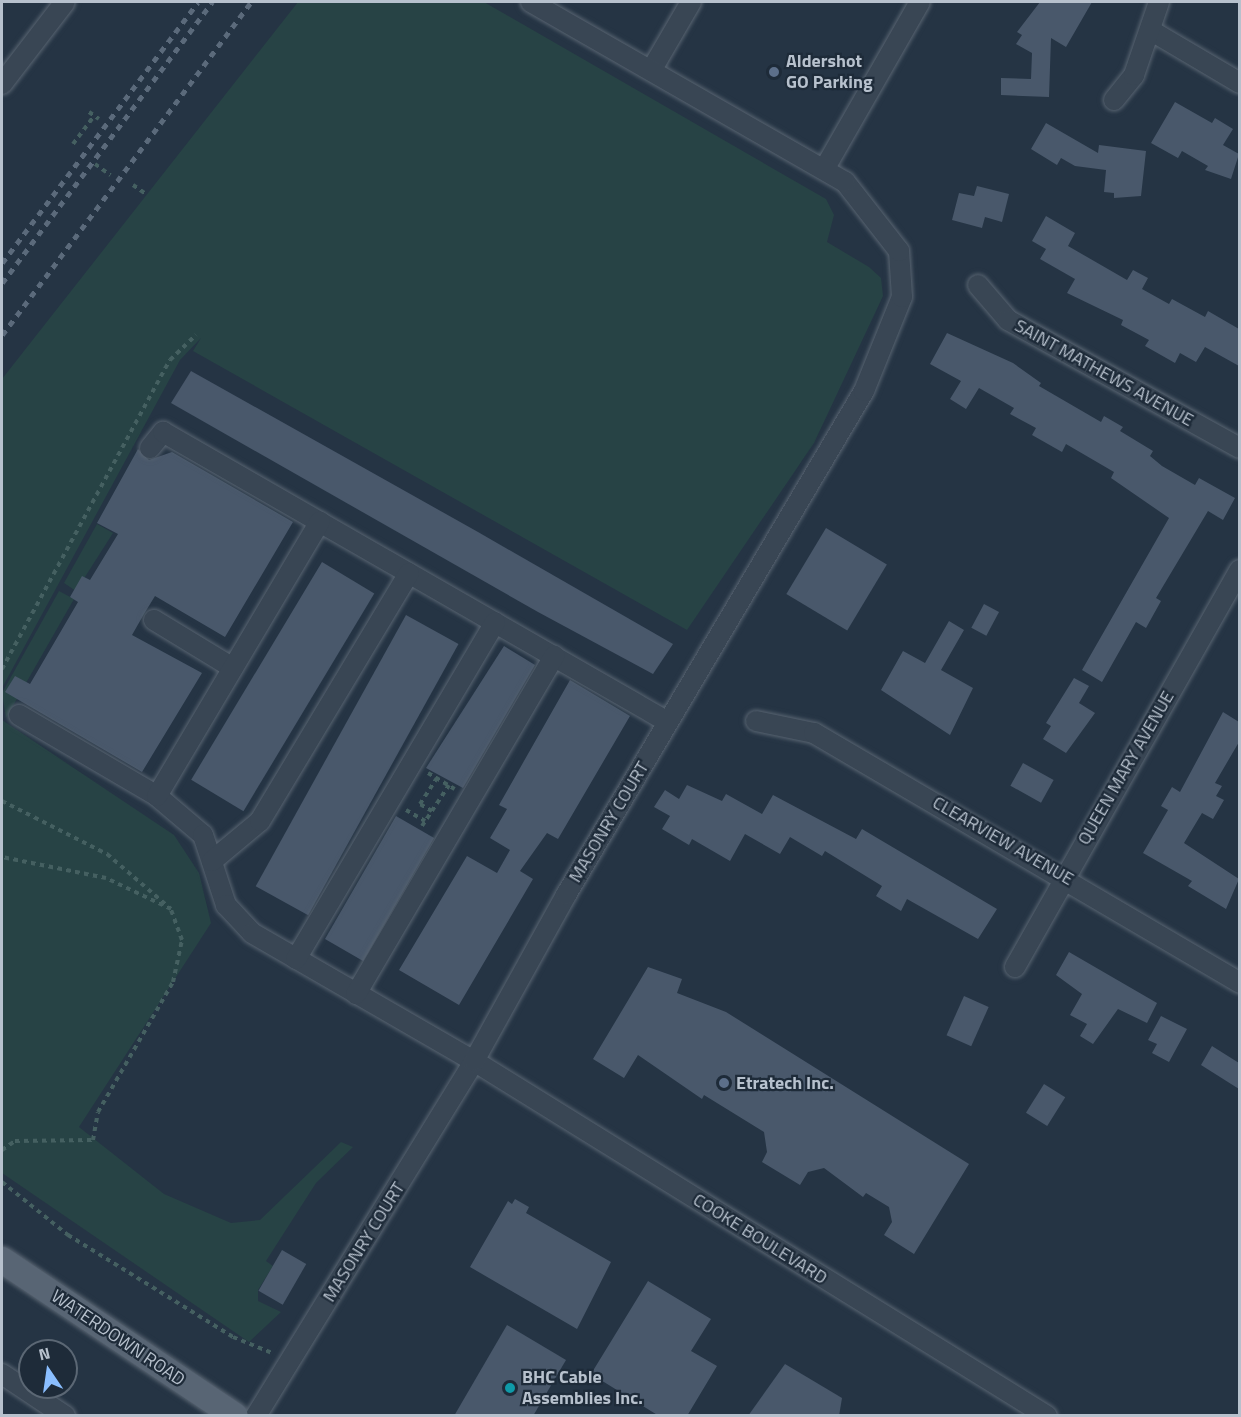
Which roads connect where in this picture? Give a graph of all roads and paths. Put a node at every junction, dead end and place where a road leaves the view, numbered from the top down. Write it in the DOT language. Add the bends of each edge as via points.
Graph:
graph roads {
  1 [pos="65,2"];
  2 [pos="531,2"];
  3 [pos="691,2"];
  4 [pos="920,2"];
  5 [pos="1159,2"];
  6 [pos="1150,30"];
  7 [pos="652,69"];
  8 [pos="1239,83"];
  9 [pos="2,84"];
  10 [pos="1114,100"];
  11 [pos="89,112"];
  12 [pos="94,116"];
  13 [pos="99,119"];
  14 [pos="73,144"];
  15 [pos="95,164"];
  16 [pos="826,166"];
  17 [pos="110,175"];
  18 [pos="133,185"];
  19 [pos="146,194"];
  20 [pos="978,285"];
  21 [pos="196,335"];
  22 [pos="150,448"];
  23 [pos="1239,448"];
  24 [pos="320,522"];
  25 [pos="1239,570"];
  26 [pos="410,573"];
  27 [pos="154,620"];
  28 [pos="495,622"];
  29 [pos="554,656"];
  30 [pos="234,668"];
  31 [pos="2,669"];
  32 [pos="19,716"];
  33 [pos="756,721"];
  34 [pos="669,722"];
  35 [pos="412,763"];
  36 [pos="437,778"];
  37 [pos="448,786"];
  38 [pos="157,796"];
  39 [pos="471,799"];
  40 [pos="2,801"];
  41 [pos="432,811"];
  42 [pos="422,826"];
  43 [pos="2,857"];
  44 [pos="212,861"];
  45 [pos="1065,876"];
  46 [pos="171,909"];
  47 [pos="296,959"];
  48 [pos="1015,967"];
  49 [pos="1239,983"];
  50 [pos="356,994"];
  51 [pos="474,1061"];
  52 [pos="2,1150"];
  53 [pos="2,1182"];
  54 [pos="2,1260"];
  55 [pos="272,1353"];
  56 [pos="2,1374"];
  57 [pos="65,1416"];
  58 [pos="235,1416"];
  59 [pos="256,1416"];
  60 [pos="1047,1416"];
  1 -- 9 [label="street"];
  2 -- 7 [label="street, MASONRY COURT"];
  3 -- 7 [label="street"];
  4 -- 16 [label="street"];
  5 -- 6 [label="street"];
  6 -- 8 [label="street"];
  6 -- 10 [label="street" via="1134,75"];
  7 -- 16 [label="street, MASONRY COURT"];
  11 -- 12 [label="path"];
  12 -- 13 [label="path"];
  12 -- 14 [label="path"];
  15 -- 17 [label="path"];
  16 -- 34 [label="street, MASONRY COURT" via="876,216 899,251 904,271 902,297 864,391"];
  18 -- 19 [label="path"];
  20 -- 23 [label="street, SAINT MATHEWS AVENUE" via="1008,320"];
  21 -- 31 [label="path" via="170,360"];
  22 -- 24 [label="street" via="163,432"];
  24 -- 26 [label="street"];
  24 -- 30 [label="street"];
  25 -- 45 [label="street, QUEEN MARY AVENUE"];
  26 -- 28 [label="street"];
  26 -- 44 [label="street" via="260,821"];
  27 -- 30 [label="street"];
  28 -- 29 [label="street"];
  28 -- 35 [label="street"];
  29 -- 34 [label="street"];
  29 -- 39 [label="street"];
  30 -- 38 [label="street"];
  32 -- 38 [label="street, COOKE BOULEVARD"];
  33 -- 45 [label="street, CLEARVIEW AVENUE" via="814,733"];
  34 -- 51 [label="street, MASONRY COURT"];
  35 -- 36 [label="path"];
  35 -- 47 [label="street"];
  36 -- 37 [label="path"];
  36 -- 41 [label="path" via="420,804"];
  37 -- 39 [label="path"];
  37 -- 41 [label="path"];
  38 -- 44 [label="street, COOKE BOULEVARD" via="203,835"];
  39 -- 50 [label="street"];
  40 -- 46 [label="path" via="107,854"];
  41 -- 42 [label="path"];
  43 -- 46 [label="path" via="106,878"];
  44 -- 47 [label="street, COOKE BOULEVARD" via="226,905 252,933"];
  45 -- 48 [label="street, QUEEN MARY AVENUE"];
  45 -- 49 [label="street, CLEARVIEW AVENUE"];
  46 -- 52 [label="path" via="182,940 173,982 98,1112 93,1140 15,1141"];
  47 -- 50 [label="street, COOKE BOULEVARD"];
  50 -- 51 [label="street, COOKE BOULEVARD"];
  51 -- 59 [label="street, MASONRY COURT"];
  51 -- 60 [label="street, COOKE BOULEVARD"];
  53 -- 55 [label="path" via="68,1235 233,1337"];
  54 -- 58 [label="main road, WATERDOWN ROAD"];
  56 -- 57 [label="street"];
}
